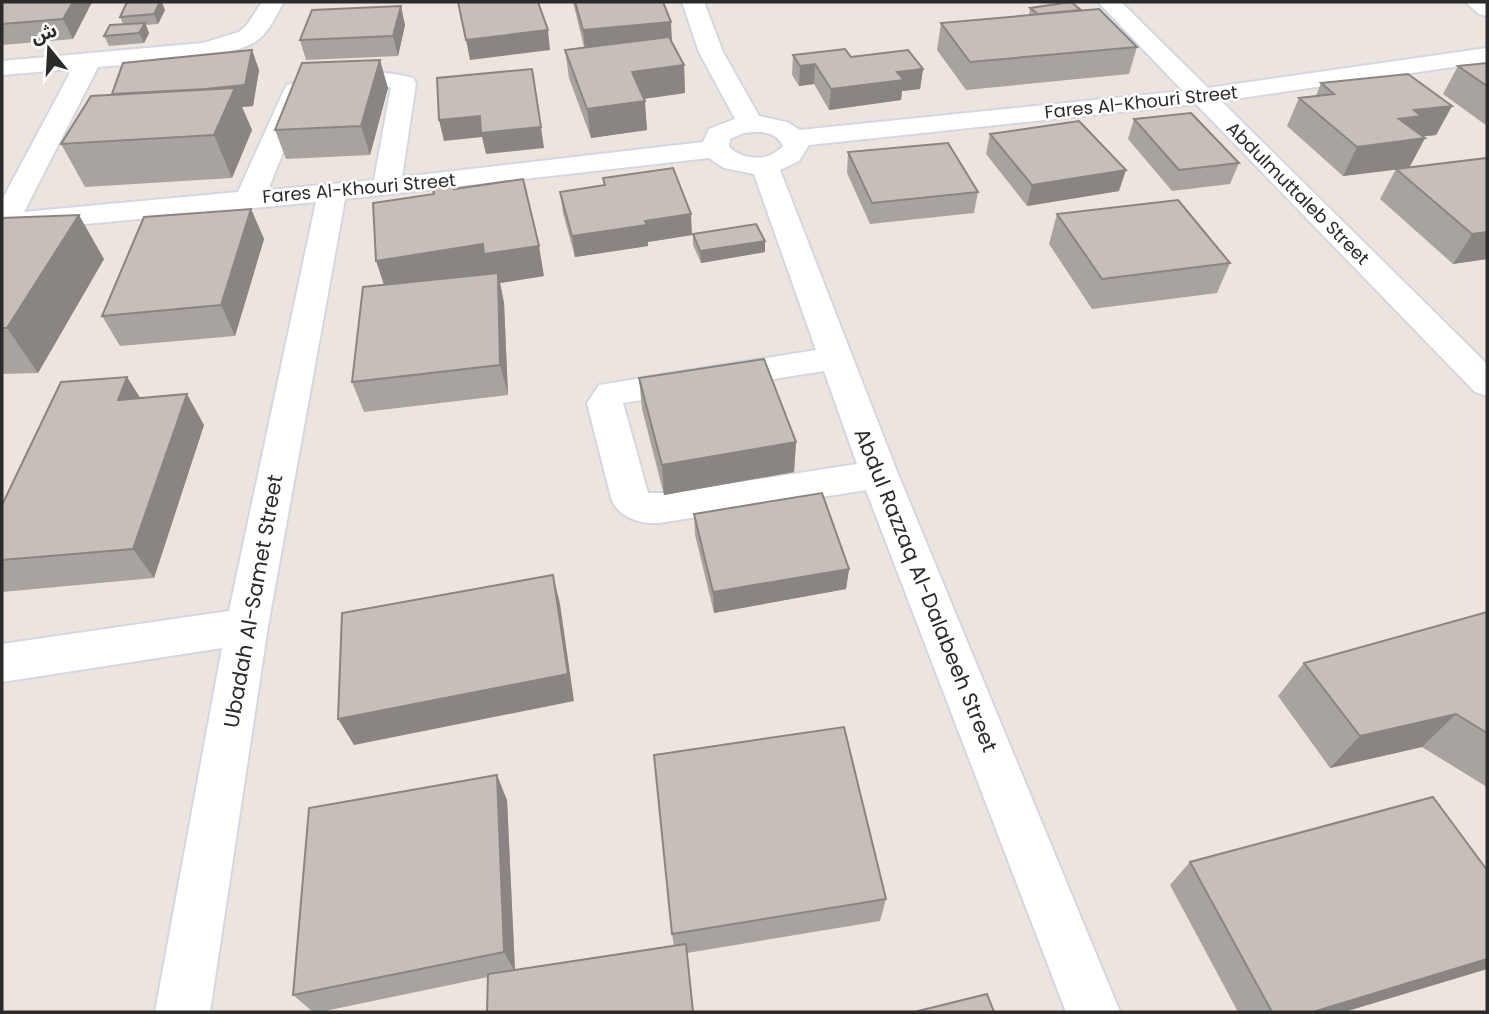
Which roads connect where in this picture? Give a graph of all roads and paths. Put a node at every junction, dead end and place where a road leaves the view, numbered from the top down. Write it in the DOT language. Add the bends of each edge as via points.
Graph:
graph roads {
  1 [pos="273,2"];
  2 [pos="693,2"];
  3 [pos="1109,2"];
  4 [pos="1476,2"];
  5 [pos="1487,9"];
  6 [pos="1487,55"];
  7 [pos="88,62"];
  8 [pos="2,68"];
  9 [pos="1202,96"];
  10 [pos="750,124"];
  11 [pos="794,139"];
  12 [pos="715,149"];
  13 [pos="764,165"];
  14 [pos="387,187"];
  15 [pos="332,192"];
  16 [pos="250,198"];
  17 [pos="3,223"];
  18 [pos="835,358"];
  19 [pos="1487,384"];
  20 [pos="880,474"];
  21 [pos="247,626"];
  22 [pos="2,663"];
  23 [pos="183,1012"];
  24 [pos="1093,1012"];
  1 -- 7 [label="street" via="256,29 228,44"];
  2 -- 10 [label="street" via="715,60"];
  3 -- 9 [label="street, Abdulmuttaleb Street"];
  4 -- 5 [label="street"];
  6 -- 9 [label="street, Fares Al-Khouri Street"];
  7 -- 8 [label="street"];
  7 -- 17 [label="street"];
  9 -- 11 [label="street, Fares Al-Khouri Street"];
  9 -- 19 [label="street, Abdulmuttaleb Street"];
  10 -- 11 [label="street" via="772,126"];
  10 -- 12 [label="street" via="718,135"];
  11 -- 13 [label="street" via="796,146 786,159"];
  12 -- 13 [label="street" via="732,162"];
  12 -- 14 [label="street, Fares Al-Khouri Street"];
  13 -- 18 [label="street, Abdul Razzaq Al-Dalabeeh Street"];
  14 -- 15 [label="street, Fares Al-Khouri Street"];
  14 -- 16 [label="street" via="404,83 317,84 296,90"];
  15 -- 16 [label="street, Fares Al-Khouri Street"];
  15 -- 21 [label="street, Ubadah Al-Samet Street"];
  16 -- 17 [label="street, Fares Al-Khouri Street"];
  18 -- 20 [label="street, Abdul Razzaq Al-Dalabeeh Street"];
  18 -- 20 [label="street" via="611,393 605,403 631,501 649,510 669,508"];
  20 -- 24 [label="street, Abdul Razzaq Al-Dalabeeh Street"];
  21 -- 22 [label="street"];
  21 -- 23 [label="street, Ubadah Al-Samet Street"];
}
